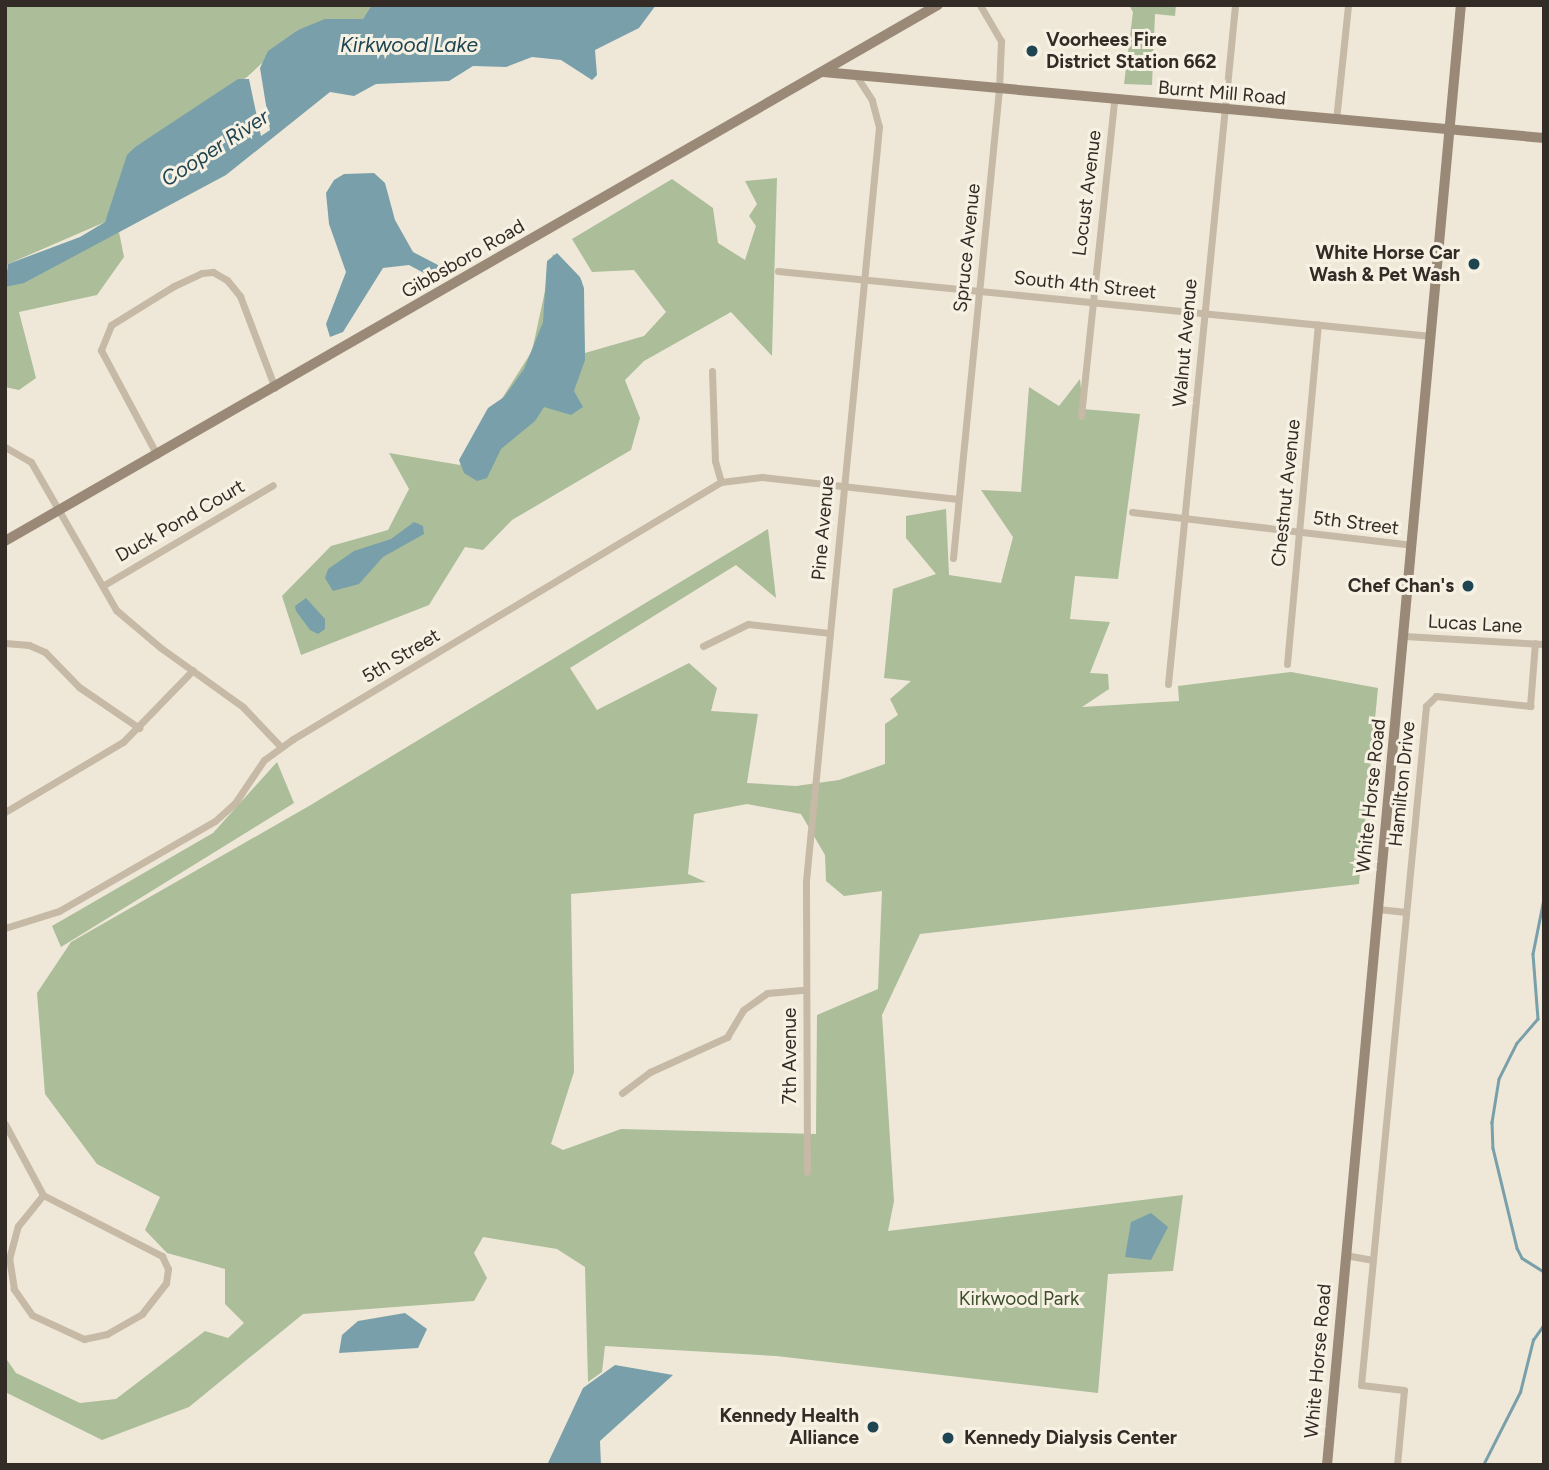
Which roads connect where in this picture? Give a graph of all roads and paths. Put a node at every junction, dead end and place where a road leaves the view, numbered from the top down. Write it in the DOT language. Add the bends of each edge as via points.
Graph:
graph roads {
  1 [pos="938,5"];
  2 [pos="980,5"];
  3 [pos="1235,5"];
  4 [pos="1348,5"];
  5 [pos="1461,5"];
  6 [pos="822,72"];
  7 [pos="856,75"];
  8 [pos="999,89"];
  9 [pos="1114,100"];
  10 [pos="1223,111"];
  11 [pos="1336,120"];
  12 [pos="1449,130"];
  13 [pos="1544,138"];
  14 [pos="778,271"];
  15 [pos="864,282"];
  16 [pos="979,289"];
  17 [pos="1090,301"];
  18 [pos="1203,313"];
  19 [pos="1318,324"];
  20 [pos="1431,336"];
  21 [pos="712,371"];
  22 [pos="275,387"];
  23 [pos="1081,416"];
  24 [pos="5,447"];
  25 [pos="157,455"];
  26 [pos="720,482"];
  27 [pos="273,485"];
  28 [pos="843,485"];
  29 [pos="958,499"];
  30 [pos="61,512"];
  31 [pos="1132,512"];
  32 [pos="1186,518"];
  33 [pos="1297,532"];
  34 [pos="5,541"];
  35 [pos="1411,545"];
  36 [pos="953,558"];
  37 [pos="104,585"];
  38 [pos="829,633"];
  39 [pos="1404,636"];
  40 [pos="5,643"];
  41 [pos="1535,643"];
  42 [pos="1544,644"];
  43 [pos="703,646"];
  44 [pos="1287,664"];
  45 [pos="193,670"];
  46 [pos="1168,684"];
  47 [pos="139,729"];
  48 [pos="281,747"];
  49 [pos="5,812"];
  50 [pos="1378,909"];
  51 [pos="1406,912"];
  52 [pos="5,928"];
  53 [pos="805,990"];
  54 [pos="622,1093"];
  55 [pos="5,1124"];
  56 [pos="807,1172"];
  57 [pos="43,1195"];
  58 [pos="1345,1255"];
  59 [pos="1372,1260"];
  60 [pos="1327,1465"];
  61 [pos="1397,1465"];
  1 -- 6 [label="street, Gibbsboro Road"];
  2 -- 8 [label="street, Spruce Avenue" via="1001,41"];
  3 -- 10 [label="street, Walnut Avenue"];
  4 -- 11 [label="street"];
  5 -- 12 [label="street, White Horse Road"];
  6 -- 7 [label="street, Burnt Mill Road"];
  6 -- 22 [label="street, Gibbsboro Road"];
  7 -- 8 [label="street, Burnt Mill Road"];
  7 -- 15 [label="street, Pine Avenue" via="872,100 879,127"];
  8 -- 9 [label="street, Burnt Mill Road"];
  8 -- 16 [label="street, Spruce Avenue"];
  9 -- 10 [label="street, Burnt Mill Road"];
  9 -- 17 [label="street, Locust Avenue"];
  10 -- 11 [label="street, Burnt Mill Road"];
  10 -- 18 [label="street, Walnut Avenue"];
  11 -- 12 [label="street, Burnt Mill Road"];
  12 -- 13 [label="street, Burnt Mill Road"];
  12 -- 20 [label="street, White Horse Road"];
  14 -- 15 [label="street, South 4th Street"];
  15 -- 16 [label="street, South 4th Street"];
  15 -- 28 [label="street, Pine Avenue"];
  16 -- 17 [label="street, South 4th Street"];
  16 -- 29 [label="street, Spruce Avenue"];
  17 -- 18 [label="street, South 4th Street"];
  17 -- 23 [label="street, Locust Avenue"];
  18 -- 19 [label="street, South 4th Street"];
  18 -- 32 [label="street, Walnut Avenue"];
  19 -- 20 [label="street, South 4th Street"];
  19 -- 33 [label="street, Chestnut Avenue"];
  20 -- 35 [label="street, White Horse Road"];
  21 -- 26 [label="street"];
  22 -- 25 [label="street, Gibbsboro Road"];
  22 -- 25 [label="street" via="240,296 228,280 213,272 202,273 174,286 111,325 101,350"];
  24 -- 30 [label="street" via="31,462"];
  25 -- 30 [label="street, Gibbsboro Road"];
  26 -- 28 [label="street, 5th Street" via="762,477"];
  26 -- 48 [label="street, 5th Street"];
  27 -- 37 [label="street, Duck Pond Court"];
  28 -- 29 [label="street, 5th Street"];
  28 -- 38 [label="street, Pine Avenue"];
  29 -- 36 [label="street, Spruce Avenue"];
  30 -- 34 [label="street, Gibbsboro Road"];
  30 -- 37 [label="street"];
  31 -- 32 [label="street, 5th Street"];
  32 -- 33 [label="street, 5th Street"];
  32 -- 46 [label="street, Walnut Avenue"];
  33 -- 35 [label="street, 5th Street"];
  33 -- 44 [label="street, Chestnut Avenue"];
  35 -- 39 [label="street, White Horse Road"];
  37 -- 45 [label="street" via="116,610"];
  38 -- 43 [label="street" via="748,624"];
  38 -- 53 [label="street, Pine Avenue" via="806,881"];
  39 -- 41 [label="street, Lucas Lane"];
  39 -- 50 [label="street, White Horse Road"];
  40 -- 47 [label="street" via="45,652 79,687"];
  41 -- 42 [label="street, Lucas Lane"];
  41 -- 51 [label="street, Hamilton Drive" via="1530,706 1436,696 1428,700"];
  45 -- 47 [label="street"];
  45 -- 48 [label="street" via="243,707"];
  47 -- 49 [label="street"];
  48 -- 52 [label="street, 5th Street" via="264,760 235,803 215,821 60,911"];
  50 -- 51 [label="street"];
  50 -- 58 [label="street, White Horse Road"];
  51 -- 59 [label="street, Hamilton Drive"];
  53 -- 54 [label="street, 7th Avenue" via="767,993 743,1010 727,1037 650,1072"];
  53 -- 56 [label="street, 7th Avenue"];
  55 -- 57 [label="street"];
  57 -- 57 [label="street" via="162,1256 168,1269 166,1283 142,1314 107,1334 84,1339 45,1324 27,1310 14,1289 9,1259 19,1226"];
  58 -- 59 [label="street"];
  58 -- 60 [label="street, White Horse Road"];
  59 -- 61 [label="street, Hamilton Drive" via="1361,1385 1404,1390"];
}
